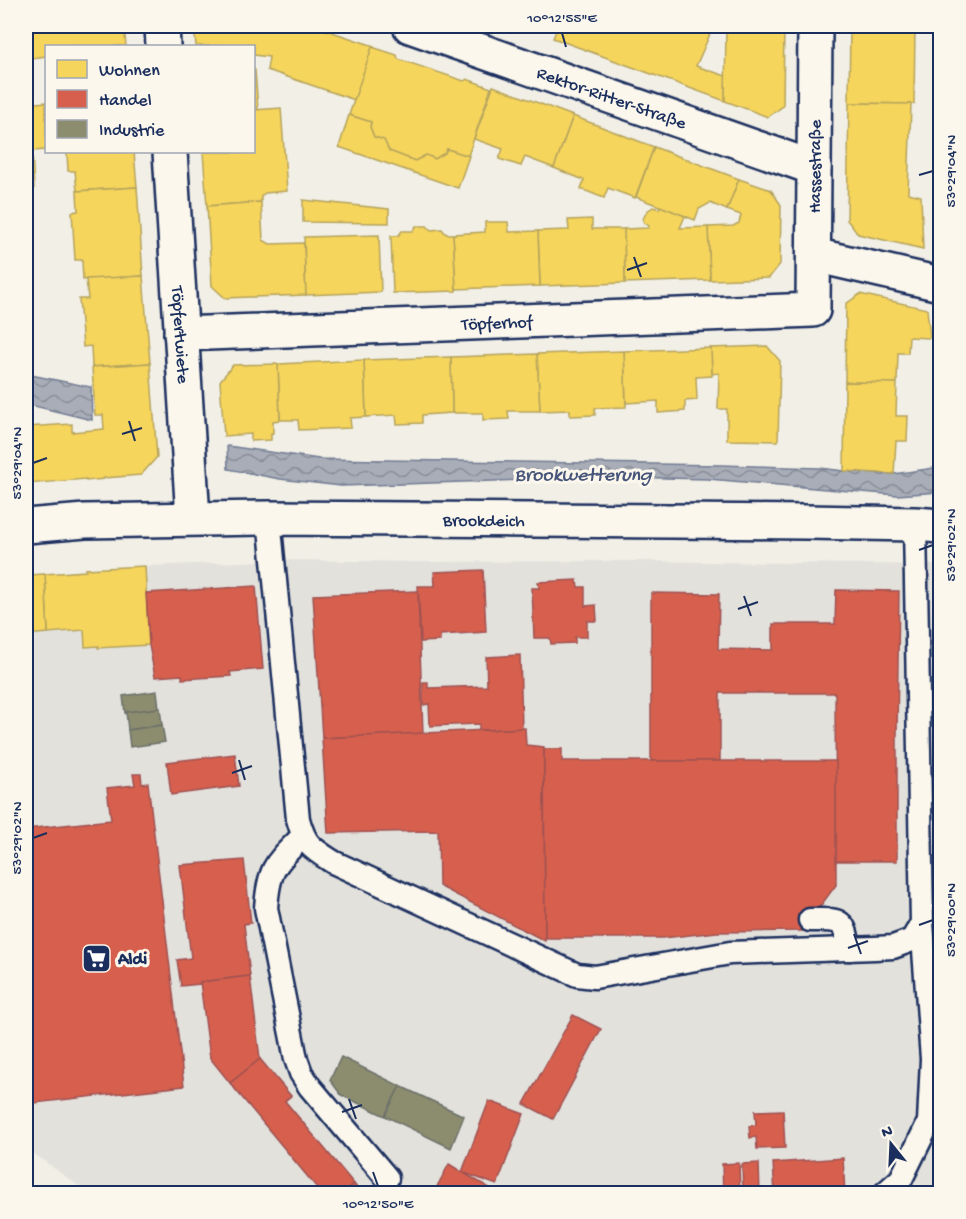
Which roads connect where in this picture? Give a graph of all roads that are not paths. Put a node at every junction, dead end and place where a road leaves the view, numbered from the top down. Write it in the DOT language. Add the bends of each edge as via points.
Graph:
graph roads {
  1 [pos="162,26"];
  2 [pos="410,26"];
  3 [pos="815,26"];
  4 [pos="163,45"];
  5 [pos="170,153"];
  6 [pos="814,168"];
  7 [pos="814,255"];
  8 [pos="940,284"];
  9 [pos="813,310"];
  10 [pos="181,334"];
  11 [pos="193,518"];
  12 [pos="269,518"];
  13 [pos="928,525"];
  14 [pos="26,526"];
  15 [pos="303,836"];
  16 [pos="810,920"];
  17 [pos="922,923"];
  18 [pos="849,949"];
  19 [pos="387,1178"];
  20 [pos="884,1194"];
  1 -- 4 [label="street"];
  2 -- 6 [label="street, Rektor-Ritter-Straße"];
  3 -- 6 [label="street, Hassestraße"];
  5 -- 10 [label="street, Töpfertwiete"];
  6 -- 7 [label="street, Hassestraße"];
  7 -- 8 [label="street"];
  7 -- 9 [label="street, Hassestraße"];
  9 -- 10 [label="street, Töpferhof"];
  10 -- 11 [label="street, Töpfertwiete"];
  11 -- 12 [label="street, Brookdeich"];
  11 -- 14 [label="street, Brookdeich"];
  12 -- 13 [label="street, Brookdeich"];
  12 -- 15 [label="lane" via="298,819"];
  13 -- 17 [label="lane"];
  15 -- 18 [label="lane" via="333,862 577,975 596,976 730,952"];
  15 -- 19 [label="lane" via="277,861 266,908 296,1059 310,1087"];
  16 -- 18 [label="lane" via="834,920 841,924 847,931"];
  17 -- 18 [label="lane" via="912,940 893,947"];
  17 -- 20 [label="lane" via="932,1059 929,1122 901,1179"];
}
